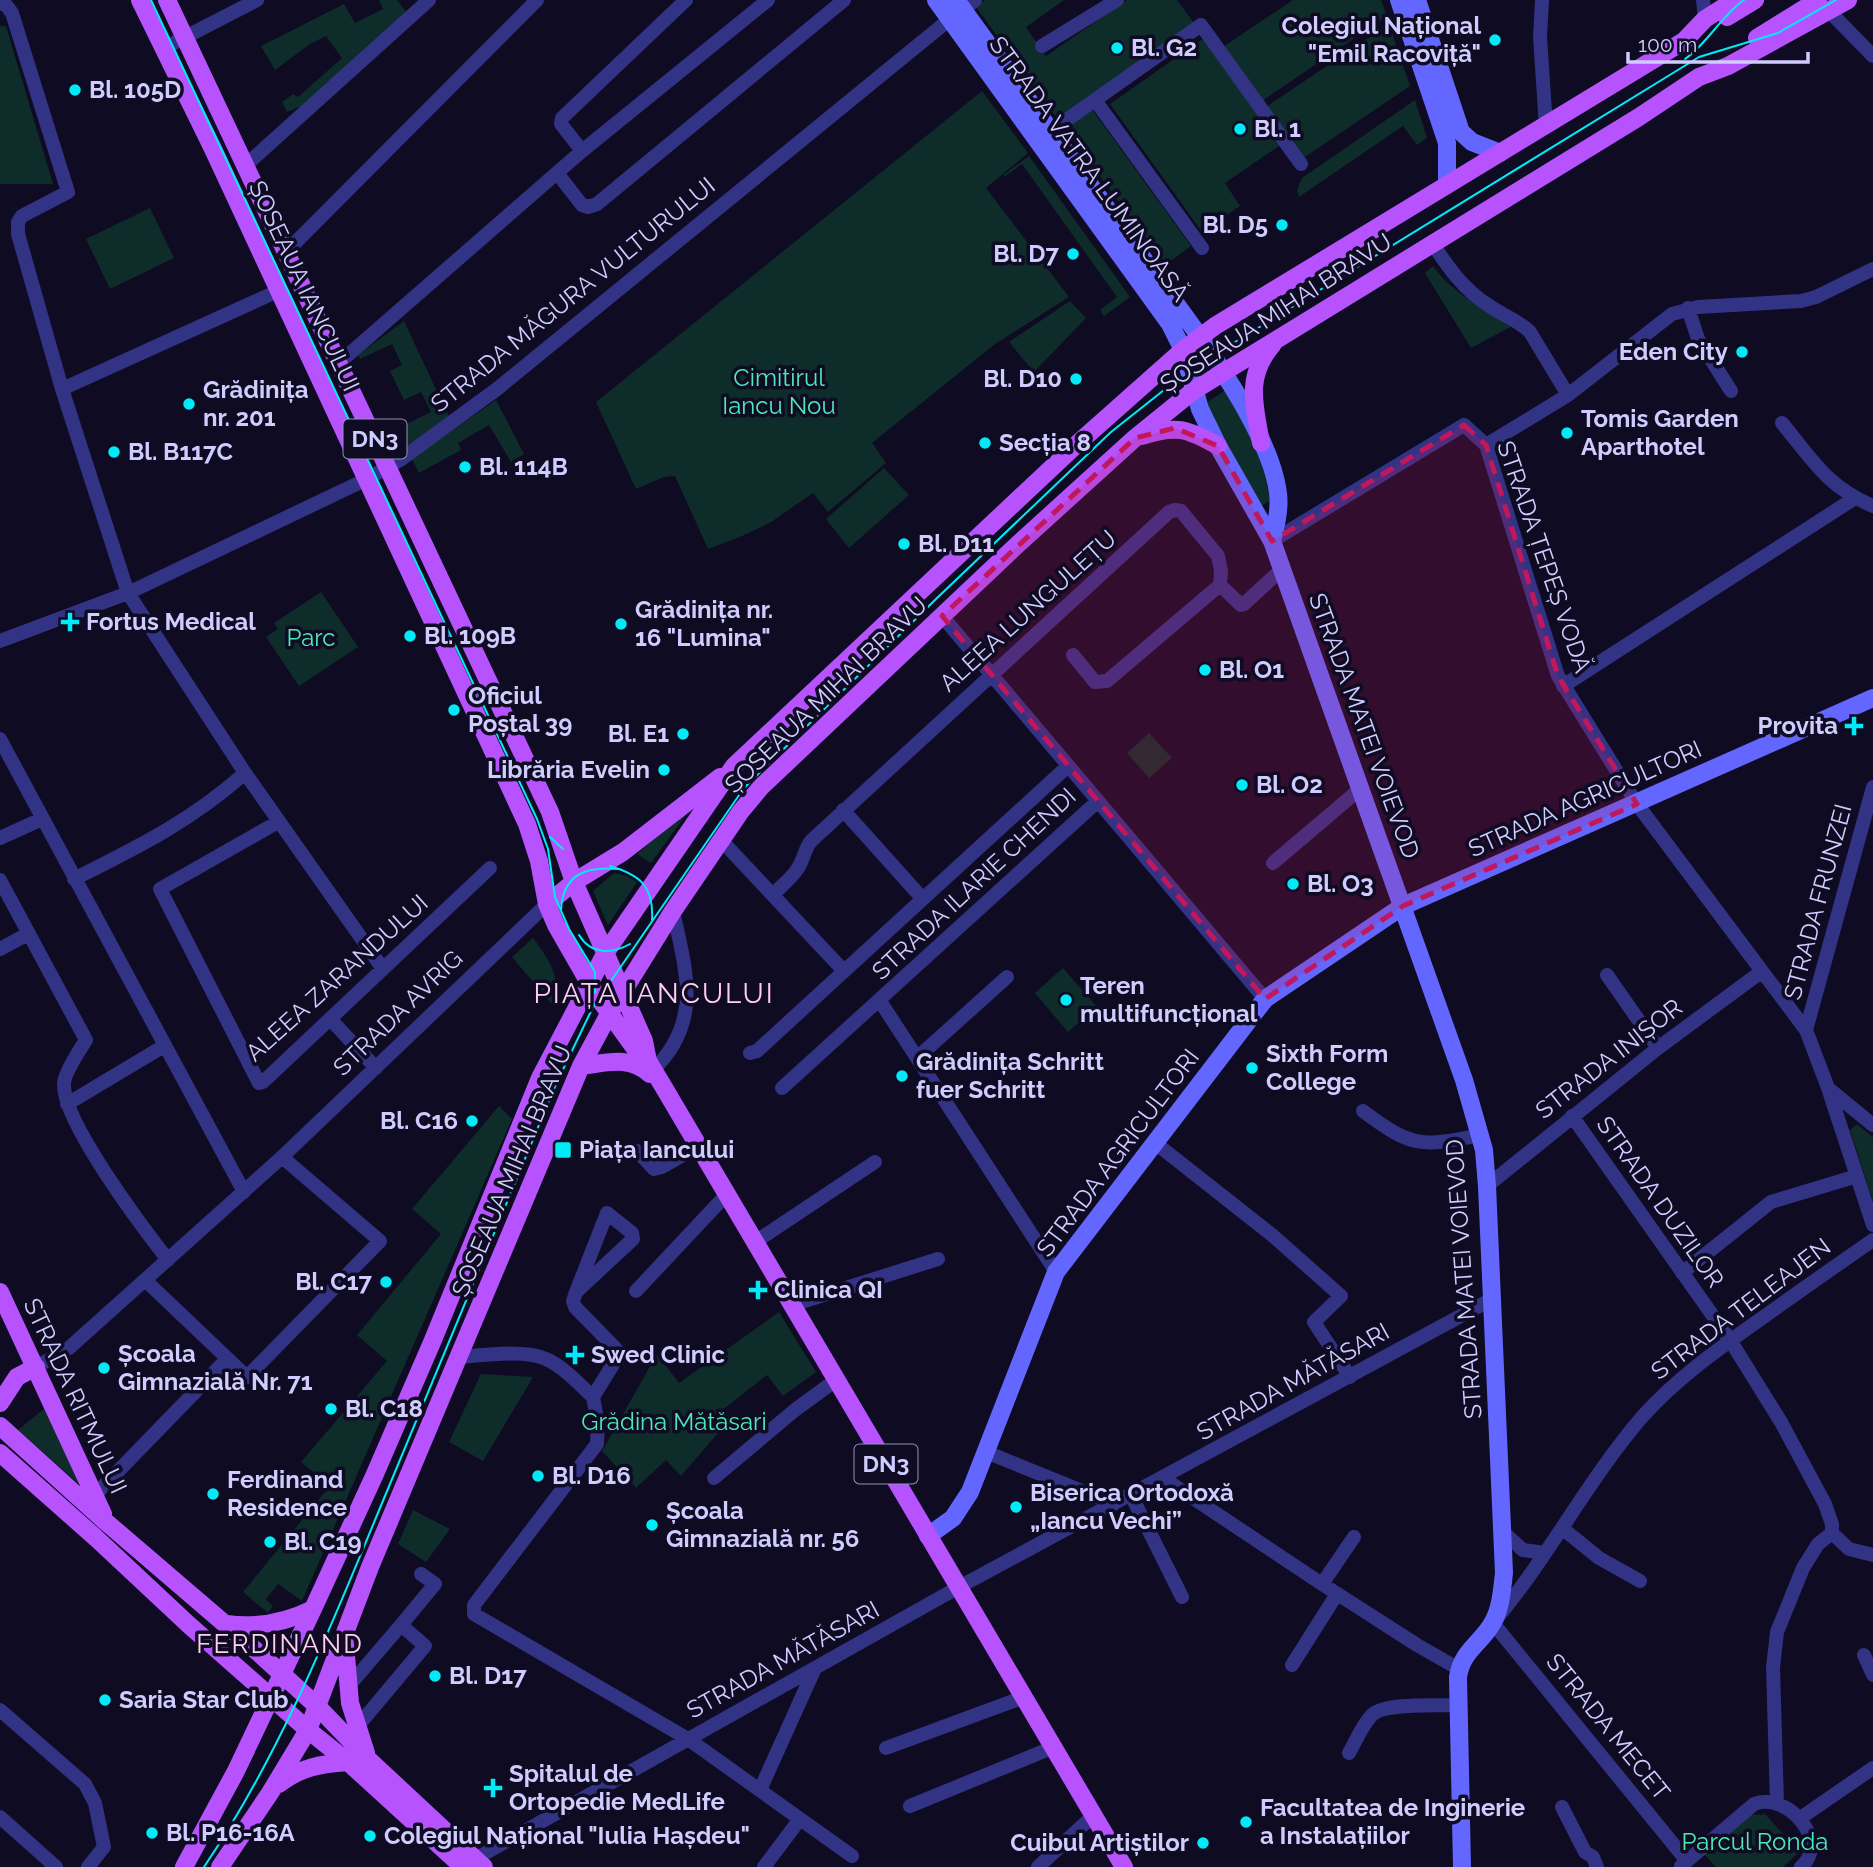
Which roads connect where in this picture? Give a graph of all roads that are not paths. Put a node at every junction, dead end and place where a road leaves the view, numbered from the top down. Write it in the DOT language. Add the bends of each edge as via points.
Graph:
graph roads {
  1 [pos="140,0"];
  2 [pos="167,0"];
  3 [pos="257,0"];
  4 [pos="429,0"];
  5 [pos="537,0"];
  6 [pos="686,0"];
  7 [pos="768,0"];
  8 [pos="844,0"];
  9 [pos="936,0"];
  10 [pos="1117,0"];
  11 [pos="1399,0"];
  12 [pos="1417,0"];
  13 [pos="1542,0"];
  14 [pos="1703,0"];
  15 [pos="1735,0"];
  16 [pos="1755,0"];
  17 [pos="1849,0"];
  18 [pos="0,3"];
  19 [pos="1824,6"];
  20 [pos="961,7"];
  21 [pos="1705,19"];
  22 [pos="186,37"];
  23 [pos="1684,41"];
  24 [pos="1042,46"];
  25 [pos="164,48"];
  26 [pos="1873,55"];
  27 [pos="1095,100"];
  28 [pos="1546,127"];
  29 [pos="1051,131"];
  30 [pos="582,151"];
  31 [pos="1500,153"];
  32 [pos="1301,164"];
  33 [pos="246,165"];
  34 [pos="557,173"];
  35 [pos="1447,185"];
  36 [pos="1432,243"];
  37 [pos="1202,248"];
  38 [pos="287,251"];
  39 [pos="1873,269"];
  40 [pos="278,291"];
  41 [pos="1688,308"];
  42 [pos="1280,336"];
  43 [pos="1200,337"];
  44 [pos="1183,350"];
  45 [pos="340,362"];
  46 [pos="1223,371"];
  47 [pos="1191,382"];
  48 [pos="62,389"];
  49 [pos="1731,391"];
  50 [pos="1568,395"];
  51 [pos="1782,422"];
  52 [pos="1135,438"];
  53 [pos="1261,443"];
  54 [pos="1486,445"];
  55 [pos="1218,446"];
  56 [pos="389,467"];
  57 [pos="367,479"];
  58 [pos="1855,498"];
  59 [pos="1873,506"];
  60 [pos="1272,541"];
  61 [pos="1282,569"];
  62 [pos="1220,585"];
  63 [pos="128,593"];
  64 [pos="942,616"];
  65 [pos="0,641"];
  66 [pos="1073,655"];
  67 [pos="991,674"];
  68 [pos="1563,686"];
  69 [pos="1873,698"];
  70 [pos="0,738"];
  71 [pos="734,766"];
  72 [pos="1068,766"];
  73 [pos="244,773"];
  74 [pos="1873,787"];
  75 [pos="1360,789"];
  76 [pos="1098,801"];
  77 [pos="1637,804"];
  78 [pos="843,810"];
  79 [pos="42,819"];
  80 [pos="278,822"];
  81 [pos="0,838"];
  82 [pos="721,840"];
  83 [pos="563,849"];
  84 [pos="1273,863"];
  85 [pos="603,865"];
  86 [pos="490,868"];
  87 [pos="74,879"];
  88 [pos="0,880"];
  89 [pos="574,882"];
  90 [pos="773,895"];
  91 [pos="922,898"];
  92 [pos="547,904"];
  93 [pos="1404,906"];
  94 [pos="673,911"];
  95 [pos="28,934"];
  96 [pos="0,948"];
  97 [pos="606,952"];
  98 [pos="383,970"];
  99 [pos="843,970"];
  100 [pos="1761,972"];
  101 [pos="1608,975"];
  102 [pos="1007,977"];
  103 [pos="588,983"];
  104 [pos="622,993"];
  105 [pos="1265,999"];
  106 [pos="880,1001"];
  107 [pos="609,1014"];
  108 [pos="331,1020"];
  109 [pos="1806,1030"];
  110 [pos="164,1046"];
  111 [pos="1658,1048"];
  112 [pos="750,1053"];
  113 [pos="918,1057"];
  114 [pos="650,1065"];
  115 [pos="581,1066"];
  116 [pos="376,1068"];
  117 [pos="663,1086"];
  118 [pos="782,1088"];
  119 [pos="1828,1088"];
  120 [pos="67,1104"];
  121 [pos="1363,1111"];
  122 [pos="1572,1116"];
  123 [pos="1873,1125"];
  124 [pos="1480,1135"];
  125 [pos="1154,1142"];
  126 [pos="699,1146"];
  127 [pos="637,1152"];
  128 [pos="282,1157"];
  129 [pos="875,1162"];
  130 [pos="1857,1176"];
  131 [pos="1487,1186"];
  132 [pos="244,1192"];
  133 [pos="727,1194"];
  134 [pos="1873,1226"];
  135 [pos="1873,1240"];
  136 [pos="755,1242"];
  137 [pos="938,1259"];
  138 [pos="168,1260"];
  139 [pos="1056,1272"];
  140 [pos="1682,1273"];
  141 [pos="145,1280"];
  142 [pos="0,1292"];
  143 [pos="576,1292"];
  144 [pos="636,1292"];
  145 [pos="1492,1299"];
  146 [pos="792,1305"];
  147 [pos="1730,1340"];
  148 [pos="459,1357"];
  149 [pos="227,1359"];
  150 [pos="36,1367"];
  151 [pos="8,1377"];
  152 [pos="1350,1377"];
  153 [pos="836,1380"];
  154 [pos="593,1397"];
  155 [pos="0,1403"];
  156 [pos="0,1426"];
  157 [pos="986,1452"];
  158 [pos="0,1453"];
  159 [pos="19,1470"];
  160 [pos="0,1472"];
  161 [pos="715,1478"];
  162 [pos="1163,1478"];
  163 [pos="1131,1495"];
  164 [pos="94,1496"];
  165 [pos="1114,1504"];
  166 [pos="106,1522"];
  167 [pos="1562,1528"];
  168 [pos="1503,1532"];
  169 [pos="1832,1534"];
  170 [pos="928,1536"];
  171 [pos="1354,1536"];
  172 [pos="1545,1553"];
  173 [pos="1873,1555"];
  174 [pos="421,1574"];
  175 [pos="1640,1581"];
  176 [pos="1322,1584"];
  177 [pos="959,1587"];
  178 [pos="1338,1594"];
  179 [pos="1182,1597"];
  180 [pos="313,1608"];
  181 [pos="1493,1623"];
  182 [pos="226,1624"];
  183 [pos="401,1625"];
  184 [pos="344,1633"];
  185 [pos="1864,1655"];
  186 [pos="1292,1665"];
  187 [pos="815,1668"];
  188 [pos="1459,1669"];
  189 [pos="281,1673"];
  190 [pos="1873,1675"];
  191 [pos="353,1681"];
  192 [pos="271,1696"];
  193 [pos="1024,1697"];
  194 [pos="1458,1705"];
  195 [pos="318,1707"];
  196 [pos="0,1710"];
  197 [pos="357,1727"];
  198 [pos="308,1730"];
  199 [pos="688,1739"];
  200 [pos="886,1748"];
  201 [pos="1054,1748"];
  202 [pos="1349,1753"];
  203 [pos="369,1760"];
  204 [pos="348,1762"];
  205 [pos="1873,1768"];
  206 [pos="760,1790"];
  207 [pos="270,1793"];
  208 [pos="381,1793"];
  209 [pos="1777,1803"];
  210 [pos="910,1806"];
  211 [pos="1562,1807"];
  212 [pos="1094,1815"];
  213 [pos="0,1817"];
  214 [pos="800,1819"];
  215 [pos="1799,1819"];
  216 [pos="852,1856"];
  217 [pos="474,1864"];
  218 [pos="1683,1864"];
  219 [pos="56,1867"];
  220 [pos="88,1867"];
  221 [pos="184,1867"];
  222 [pos="220,1867"];
  223 [pos="764,1867"];
  224 [pos="1038,1867"];
  225 [pos="1124,1867"];
  226 [pos="1462,1867"];
  227 [pos="1597,1867"];
  228 [pos="1801,1867"];
  1 -- 25 [label="main road, ȘOSEAUA IANCULUI / DN3"];
  2 -- 22 [label="main road, ȘOSEAUA IANCULUI / DN3"];
  3 -- 22 [label="street"];
  4 -- 33 [label="street"];
  5 -- 38 [label="street"];
  6 -- 30 [label="street" via="562,118 561,124"];
  7 -- 30 [label="street"];
  8 -- 34 [label="street" via="597,204 582,205"];
  9 -- 20 [label="street, STRADA VATRA LUMINOASĂ"];
  10 -- 24 [label="street"];
  11 -- 35 [label="street" via="1447,143"];
  12 -- 31 [label="street" via="1461,132"];
  13 -- 28 [label="street"];
  14 -- 21 [label="street"];
  15 -- 21 [label="main road, ȘOSEAUA MIHAI BRAVU"];
  16 -- 23 [label="main road"];
  17 -- 19 [label="main road, ȘOSEAUA MIHAI BRAVU"];
  18 -- 48 [label="street" via="12,13 68,192 22,216 17,228"];
  19 -- 26 [label="street"];
  19 -- 36 [label="main road, ȘOSEAUA MIHAI BRAVU" via="1728,66 1699,77"];
  20 -- 29 [label="street, STRADA VATRA LUMINOASĂ"];
  20 -- 44 [label="street, STRADA VATRA LUMINOASĂ"];
  20 -- 56 [label="street, STRADA MĂGURA VULTURULUI" via="496,389"];
  21 -- 23 [label="main road, ȘOSEAUA MIHAI BRAVU"];
  22 -- 25 [label="street"];
  22 -- 33 [label="main road, ȘOSEAUA IANCULUI / DN3"];
  23 -- 28 [label="main road, ȘOSEAUA MIHAI BRAVU"];
  25 -- 40 [label="main road, ȘOSEAUA IANCULUI / DN3"];
  27 -- 29 [label="street"];
  27 -- 32 [label="street" via="1201,24"];
  27 -- 37 [label="street"];
  28 -- 31 [label="main road, ȘOSEAUA MIHAI BRAVU"];
  29 -- 43 [label="street, STRADA VATRA LUMINOASĂ"];
  30 -- 34 [label="street"];
  31 -- 35 [label="main road, ȘOSEAUA MIHAI BRAVU"];
  33 -- 38 [label="main road, ȘOSEAUA IANCULUI / DN3"];
  34 -- 45 [label="street"];
  35 -- 43 [label="main road, ȘOSEAUA MIHAI BRAVU"];
  36 -- 42 [label="main road, ȘOSEAUA MIHAI BRAVU"];
  36 -- 50 [label="street" via="1464,287 1530,332"];
  38 -- 45 [label="main road, ȘOSEAUA IANCULUI / DN3"];
  39 -- 41 [label="street" via="1801,301"];
  40 -- 48 [label="street"];
  40 -- 57 [label="main road, ȘOSEAUA IANCULUI / DN3"];
  41 -- 49 [label="street" via="1698,339"];
  41 -- 50 [label="street" via="1663,320"];
  42 -- 46 [label="main road, ȘOSEAUA MIHAI BRAVU"];
  42 -- 53 [label="main road" via="1261,360 1254,380"];
  43 -- 44 [label="main road, ȘOSEAUA MIHAI BRAVU"];
  43 -- 46 [label="street, STRADA VATRA LUMINOASĂ"];
  44 -- 47 [label="street, STRADA VATRA LUMINOASĂ"];
  44 -- 71 [label="main road, ȘOSEAUA MIHAI BRAVU"];
  45 -- 56 [label="main road, ȘOSEAUA IANCULUI / DN3"];
  46 -- 47 [label="main road, ȘOSEAUA MIHAI BRAVU"];
  46 -- 53 [label="street"];
  47 -- 52 [label="main road, ȘOSEAUA MIHAI BRAVU"];
  47 -- 55 [label="street, STRADA MATEI VOIEVOD"];
  48 -- 63 [label="street"];
  50 -- 54 [label="street"];
  51 -- 58 [label="street" via="1833,483"];
  52 -- 55 [label="main road" via="1175,428"];
  52 -- 64 [label="main road, ȘOSEAUA MIHAI BRAVU"];
  53 -- 60 [label="street" via="1278,490"];
  54 -- 60 [label="street, STRADA ȚEPEȘ VODĂ" via="1464,425"];
  54 -- 68 [label="street, STRADA ȚEPEȘ VODĂ"];
  55 -- 60 [label="street, STRADA MATEI VOIEVOD"];
  56 -- 57 [label="street, STRADA MĂGURA VULTURULUI"];
  56 -- 83 [label="main road, ȘOSEAUA IANCULUI / DN3" via="550,812"];
  57 -- 63 [label="street, STRADA MĂGURA VULTURULUI"];
  57 -- 92 [label="main road, ȘOSEAUA IANCULUI / DN3" via="527,824"];
  58 -- 59 [label="street"];
  58 -- 68 [label="street"];
  60 -- 61 [label="street, STRADA MATEI VOIEVOD"];
  61 -- 62 [label="street" via="1244,604 1237,603"];
  61 -- 75 [label="street, STRADA MATEI VOIEVOD"];
  62 -- 66 [label="street" via="1107,681 1095,682"];
  62 -- 67 [label="street, ALEEA LUNGULEȚU" via="1218,556 1181,511 1169,512"];
  63 -- 65 [label="street, STRADA MĂGURA VULTURULUI"];
  63 -- 73 [label="street"];
  64 -- 67 [label="street"];
  64 -- 82 [label="main road, ȘOSEAUA MIHAI BRAVU" via="769,779"];
  67 -- 72 [label="street"];
  67 -- 78 [label="street, ALEEA LUNGULEȚU"];
  68 -- 77 [label="street, STRADA ȚEPEȘ VODĂ"];
  69 -- 77 [label="street, STRADA AGRICULTORI"];
  70 -- 79 [label="street"];
  71 -- 85 [label="main road"];
  71 -- 97 [label="main road, ȘOSEAUA MIHAI BRAVU"];
  72 -- 76 [label="street"];
  72 -- 91 [label="street"];
  73 -- 80 [label="street"];
  73 -- 87 [label="street" via="180,823"];
  74 -- 109 [label="street, STRADA FRUNZEI"];
  75 -- 84 [label="street"];
  75 -- 93 [label="street, STRADA MATEI VOIEVOD"];
  76 -- 105 [label="street"];
  76 -- 106 [label="street, STRADA ILARIE CHENDI"];
  77 -- 93 [label="street, STRADA AGRICULTORI"];
  77 -- 100 [label="street, STRADA ȚEPEȘ VODĂ"];
  78 -- 90 [label="street, ALEEA LUNGULEȚU" via="810,841 801,865"];
  78 -- 91 [label="street"];
  79 -- 81 [label="street"];
  79 -- 87 [label="street"];
  80 -- 98 [label="street"];
  80 -- 108 [label="street, ALEEA ZARANDULUI" via="160,890 259,1083"];
  82 -- 90 [label="street"];
  82 -- 94 [label="main road, ȘOSEAUA MIHAI BRAVU"];
  83 -- 85 [label="main road"];
  83 -- 89 [label="main road, ȘOSEAUA IANCULUI / DN3"];
  85 -- 89 [label="main road"];
  86 -- 98 [label="street, ALEEA ZARANDULUI"];
  87 -- 110 [label="street"];
  88 -- 95 [label="street"];
  89 -- 92 [label="main road"];
  89 -- 97 [label="main road, DN3"];
  90 -- 99 [label="street"];
  91 -- 99 [label="street"];
  92 -- 103 [label="main road, DN3"];
  92 -- 116 [label="street, STRADA AVRIG"];
  93 -- 105 [label="street, STRADA AGRICULTORI"];
  93 -- 124 [label="street, STRADA MATEI VOIEVOD"];
  94 -- 104 [label="main road, ȘOSEAUA MIHAI BRAVU"];
  94 -- 114 [label="street" via="685,970 685,1017 673,1047"];
  95 -- 96 [label="street"];
  95 -- 120 [label="street" via="86,1040 63,1082"];
  97 -- 103 [label="main road, ȘOSEAUA MIHAI BRAVU"];
  97 -- 104 [label="main road, DN3"];
  98 -- 108 [label="street, ALEEA ZARANDULUI"];
  99 -- 112 [label="street"];
  100 -- 109 [label="street, STRADA ȚEPEȘ VODĂ"];
  100 -- 111 [label="street, STRADA INIȘOR"];
  101 -- 111 [label="street"];
  102 -- 113 [label="street"];
  103 -- 107 [label="main road, DN3"];
  103 -- 180 [label="main road, ȘOSEAUA MIHAI BRAVU" via="540,1078 422,1364"];
  104 -- 107 [label="main road, ȘOSEAUA MIHAI BRAVU"];
  104 -- 114 [label="main road, DN3"];
  105 -- 125 [label="street, STRADA AGRICULTORI"];
  106 -- 113 [label="street, STRADA ILARIE CHENDI"];
  106 -- 118 [label="street, STRADA ILARIE CHENDI"];
  107 -- 114 [label="main road, DN3"];
  107 -- 115 [label="main road, ȘOSEAUA MIHAI BRAVU"];
  108 -- 116 [label="street"];
  109 -- 119 [label="street, STRADA ȚEPEȘ VODĂ"];
  110 -- 120 [label="street"];
  110 -- 132 [label="street"];
  111 -- 122 [label="street, STRADA INIȘOR"];
  113 -- 139 [label="street, STRADA ILARIE CHENDI"];
  114 -- 117 [label="main road, DN3"];
  115 -- 117 [label="main road" via="633,1062"];
  115 -- 148 [label="main road, ȘOSEAUA MIHAI BRAVU"];
  116 -- 128 [label="street, STRADA AVRIG"];
  117 -- 126 [label="main road, DN3"];
  119 -- 123 [label="street"];
  119 -- 130 [label="street, STRADA ȚEPEȘ VODĂ"];
  120 -- 138 [label="street" via="124,1204"];
  121 -- 124 [label="street" via="1389,1130 1423,1143"];
  122 -- 131 [label="street, STRADA INIȘOR"];
  122 -- 140 [label="street, STRADA DUZILOR"];
  124 -- 131 [label="street, STRADA MATEI VOIEVOD"];
  125 -- 139 [label="street, STRADA AGRICULTORI"];
  125 -- 152 [label="street" via="1341,1296 1314,1322"];
  126 -- 127 [label="street" via="658,1169 651,1168"];
  126 -- 133 [label="main road, DN3"];
  128 -- 132 [label="street, STRADA AVRIG"];
  128 -- 149 [label="street" via="380,1241 247,1377"];
  129 -- 136 [label="street"];
  130 -- 134 [label="street, STRADA ȚEPEȘ VODĂ"];
  130 -- 140 [label="street" via="1771,1202"];
  131 -- 145 [label="street, STRADA MATEI VOIEVOD"];
  132 -- 138 [label="street, STRADA AVRIG"];
  133 -- 136 [label="main road, DN3"];
  133 -- 144 [label="street"];
  135 -- 147 [label="street, STRADA TELEAJEN"];
  136 -- 146 [label="main road, DN3"];
  137 -- 146 [label="street"];
  138 -- 141 [label="street, STRADA AVRIG"];
  139 -- 157 [label="street, STRADA AGRICULTORI"];
  140 -- 147 [label="street, STRADA DUZILOR"];
  141 -- 149 [label="street"];
  141 -- 150 [label="street, STRADA AVRIG" via="69,1348"];
  142 -- 150 [label="main road, STRADA RITMULUI"];
  143 -- 143 [label="street" via="607,1213 633,1238"];
  143 -- 154 [label="street" via="575,1307 617,1350"];
  145 -- 152 [label="street, STRADA MĂTĂSARI"];
  145 -- 168 [label="street, STRADA MATEI VOIEVOD"];
  146 -- 153 [label="main road, DN3"];
  147 -- 167 [label="street, STRADA TELEAJEN" via="1676,1382 1642,1418"];
  147 -- 169 [label="street, STRADA DUZILOR" via="1819,1492"];
  148 -- 154 [label="street" via="485,1354 546,1359"];
  148 -- 184 [label="main road, ȘOSEAUA MIHAI BRAVU"];
  149 -- 164 [label="street"];
  150 -- 151 [label="main road, STRADA AVRIG"];
  150 -- 164 [label="main road, STRADA RITMULUI"];
  151 -- 155 [label="main road, STRADA AVRIG"];
  152 -- 162 [label="street, STRADA MĂTĂSARI"];
  153 -- 161 [label="street"];
  153 -- 170 [label="main road, DN3"];
  154 -- 199 [label="street" via="598,1431 595,1450 472,1609"];
  156 -- 166 [label="main road"];
  157 -- 165 [label="street"];
  157 -- 170 [label="street, STRADA AGRICULTORI" via="962,1506"];
  158 -- 159 [label="main road"];
  159 -- 160 [label="main road"];
  159 -- 192 [label="main road"];
  162 -- 163 [label="street, STRADA MĂTĂSARI"];
  162 -- 176 [label="street"];
  163 -- 165 [label="street, STRADA MĂTĂSARI"];
  163 -- 179 [label="street"];
  164 -- 166 [label="main road, STRADA RITMULUI"];
  165 -- 177 [label="street, STRADA MĂTĂSARI"];
  166 -- 182 [label="main road"];
  167 -- 172 [label="street, STRADA TELEAJEN"];
  167 -- 175 [label="street" via="1599,1558"];
  168 -- 172 [label="street" via="1523,1550"];
  168 -- 181 [label="street, STRADA MATEI VOIEVOD" via="1504,1573"];
  169 -- 173 [label="street" via="1849,1549"];
  169 -- 209 [label="street" via="1818,1544 1803,1568 1777,1632 1773,1668"];
  170 -- 177 [label="main road, DN3"];
  171 -- 176 [label="street"];
  172 -- 181 [label="street, STRADA TELEAJEN"];
  174 -- 183 [label="street" via="435,1584"];
  176 -- 178 [label="street"];
  177 -- 187 [label="street, STRADA MĂTĂSARI"];
  177 -- 193 [label="main road, DN3"];
  178 -- 186 [label="street"];
  178 -- 188 [label="street"];
  180 -- 182 [label="main road" via="266,1625"];
  180 -- 189 [label="main road, ȘOSEAUA MIHAI BRAVU"];
  181 -- 188 [label="street, STRADA MATEI VOIEVOD"];
  181 -- 218 [label="street, STRADA MECET"];
  182 -- 189 [label="main road"];
  183 -- 191 [label="street"];
  183 -- 197 [label="street" via="425,1647"];
  184 -- 195 [label="main road, ȘOSEAUA MIHAI BRAVU"];
  184 -- 197 [label="main road"];
  185 -- 190 [label="street"];
  187 -- 199 [label="street, STRADA MĂTĂSARI"];
  187 -- 206 [label="street"];
  188 -- 194 [label="street"];
  189 -- 192 [label="main road, ȘOSEAUA MIHAI BRAVU"];
  189 -- 195 [label="main road"];
  192 -- 198 [label="main road"];
  192 -- 221 [label="main road, ȘOSEAUA MIHAI BRAVU"];
  193 -- 200 [label="street"];
  193 -- 201 [label="main road, DN3"];
  194 -- 202 [label="street" via="1382,1709 1372,1715"];
  194 -- 226 [label="street"];
  195 -- 198 [label="main road, ȘOSEAUA MIHAI BRAVU"];
  195 -- 203 [label="main road"];
  196 -- 220 [label="street" via="85,1784 95,1803 104,1847"];
  197 -- 203 [label="main road"];
  198 -- 204 [label="main road"];
  198 -- 207 [label="main road, ȘOSEAUA MIHAI BRAVU"];
  199 -- 206 [label="street"];
  199 -- 217 [label="street, STRADA MĂTĂSARI"];
  201 -- 210 [label="street"];
  201 -- 212 [label="main road, DN3"];
  203 -- 208 [label="main road"];
  203 -- 217 [label="main road"];
  204 -- 207 [label="main road" via="301,1769"];
  204 -- 208 [label="main road"];
  205 -- 215 [label="street"];
  206 -- 214 [label="street"];
  207 -- 222 [label="main road, ȘOSEAUA MIHAI BRAVU"];
  208 -- 217 [label="main road"];
  209 -- 215 [label="street"];
  209 -- 218 [label="street" via="1754,1804"];
  211 -- 227 [label="street"];
  212 -- 224 [label="street"];
  212 -- 225 [label="main road, DN3"];
  213 -- 219 [label="street"];
  214 -- 216 [label="street"];
  214 -- 223 [label="street"];
  215 -- 228 [label="street" via="1811,1843 1810,1857"];
}
